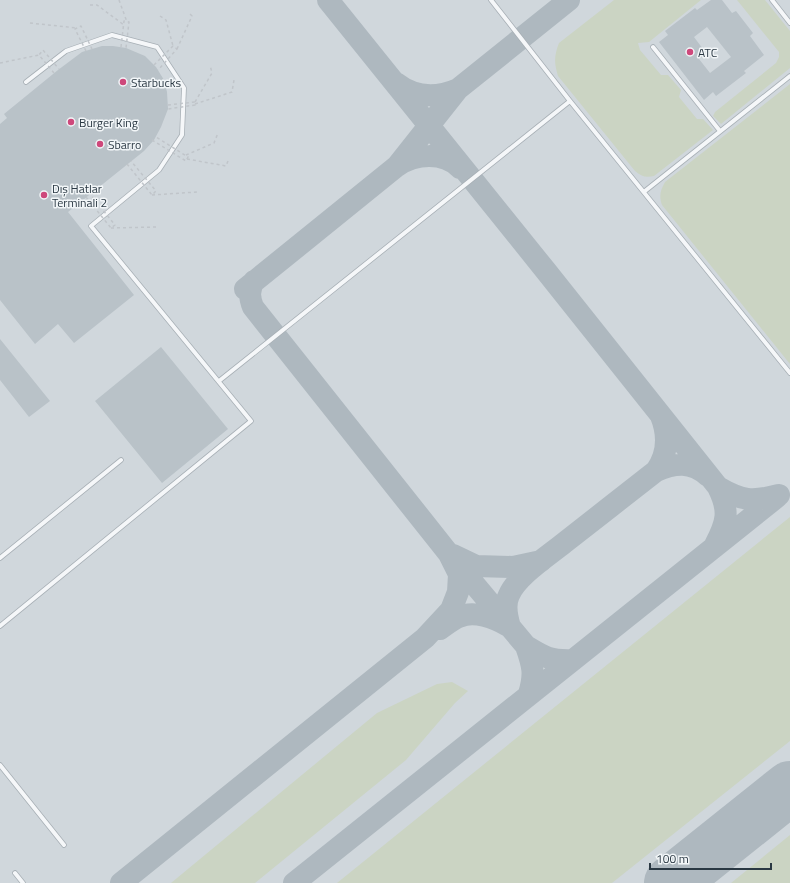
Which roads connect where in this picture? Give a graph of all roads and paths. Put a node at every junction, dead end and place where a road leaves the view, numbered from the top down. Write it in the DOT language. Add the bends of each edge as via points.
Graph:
graph roads {
  1 [pos="119,0"];
  2 [pos="491,0"];
  3 [pos="772,0"];
  4 [pos="90,4"];
  5 [pos="188,12"];
  6 [pos="160,16"];
  7 [pos="126,22"];
  8 [pos="30,23"];
  9 [pos="790,23"];
  10 [pos="124,25"];
  11 [pos="77,28"];
  12 [pos="121,46"];
  13 [pos="173,46"];
  14 [pos="653,47"];
  15 [pos="126,48"];
  16 [pos="92,49"];
  17 [pos="177,50"];
  18 [pos="86,51"];
  19 [pos="38,55"];
  20 [pos="0,63"];
  21 [pos="154,65"];
  22 [pos="210,65"];
  23 [pos="59,70"];
  24 [pos="158,70"];
  25 [pos="54,73"];
  26 [pos="790,76"];
  27 [pos="234,80"];
  28 [pos="26,82"];
  29 [pos="570,101"];
  30 [pos="195,103"];
  31 [pos="168,105"];
  32 [pos="168,108"];
  33 [pos="720,131"];
  34 [pos="218,133"];
  35 [pos="156,137"];
  36 [pos="152,140"];
  37 [pos="186,155"];
  38 [pos="187,159"];
  39 [pos="131,161"];
  40 [pos="228,161"];
  41 [pos="127,164"];
  42 [pos="645,191"];
  43 [pos="197,192"];
  44 [pos="90,194"];
  45 [pos="152,195"];
  46 [pos="86,197"];
  47 [pos="157,227"];
  48 [pos="110,228"];
  49 [pos="790,373"];
  50 [pos="220,381"];
  51 [pos="121,460"];
  52 [pos="0,558"];
  53 [pos="0,626"];
  54 [pos="0,765"];
  55 [pos="64,845"];
  56 [pos="15,873"];
  57 [pos="23,883"];
  1 -- 7 [label="path"];
  2 -- 29 [label="lane"];
  3 -- 9 [label="lane"];
  4 -- 10 [label="path" via="97,5"];
  5 -- 17 [label="path" via="192,16"];
  6 -- 13 [label="path" via="166,20"];
  7 -- 10 [label="path, bridge" via="124,21"];
  7 -- 15 [label="path, bridge" via="129,22"];
  8 -- 11 [label="path"];
  10 -- 12 [label="path, bridge"];
  11 -- 16 [label="path, bridge" via="81,26"];
  11 -- 18 [label="path, bridge" via="75,29"];
  13 -- 17 [label="path, bridge"];
  13 -- 21 [label="path, bridge"];
  14 -- 33 [label="lane"];
  17 -- 24 [label="path, bridge"];
  19 -- 20 [label="path"];
  19 -- 23 [label="path, bridge" via="43,50"];
  19 -- 25 [label="path, bridge"];
  22 -- 30 [label="path" via="212,73"];
  26 -- 33 [label="lane"];
  27 -- 30 [label="path" via="232,92"];
  28 -- 50 [label="lane" via="66,51 112,35 157,47 184,88 182,135 159,170 91,226"];
  29 -- 42 [label="lane"];
  29 -- 50 [label="lane"];
  30 -- 31 [label="path, bridge"];
  30 -- 32 [label="path, bridge" via="195,106"];
  33 -- 42 [label="lane"];
  34 -- 37 [label="path" via="214,143"];
  35 -- 37 [label="path, bridge"];
  36 -- 38 [label="path, bridge" via="186,161"];
  37 -- 38 [label="path, bridge"];
  38 -- 40 [label="path" via="226,166"];
  39 -- 45 [label="path, bridge" via="156,191"];
  41 -- 45 [label="path, bridge"];
  42 -- 49 [label="lane"];
  43 -- 45 [label="path"];
  44 -- 48 [label="path, bridge" via="115,225"];
  46 -- 48 [label="path, bridge"];
  47 -- 48 [label="path"];
  50 -- 53 [label="lane" via="251,422"];
  51 -- 52 [label="lane"];
  54 -- 55 [label="lane"];
  56 -- 57 [label="lane"];
}
